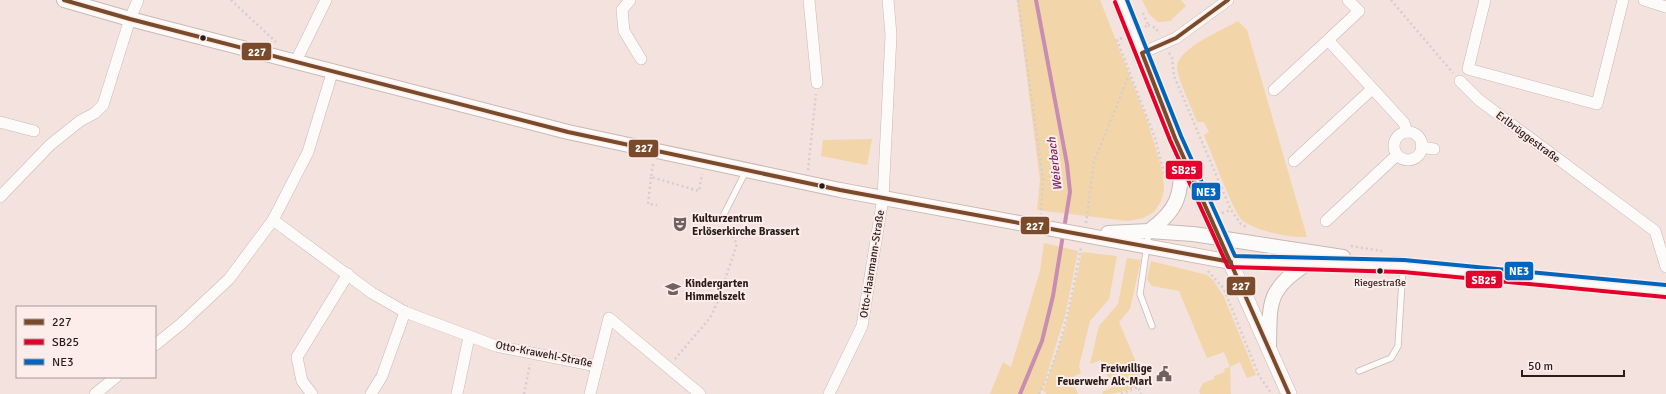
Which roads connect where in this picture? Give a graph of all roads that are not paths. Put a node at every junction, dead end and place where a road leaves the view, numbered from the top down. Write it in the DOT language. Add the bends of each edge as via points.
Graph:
graph roads {
  1 [pos="64,0"];
  2 [pos="138,0"];
  3 [pos="326,0"];
  4 [pos="630,0"];
  5 [pos="808,0"];
  6 [pos="888,0"];
  7 [pos="1121,0"];
  8 [pos="1228,0"];
  9 [pos="1348,0"];
  10 [pos="1485,0"];
  11 [pos="1622,0"];
  12 [pos="1644,0"];
  13 [pos="1666,7"];
  14 [pos="130,19"];
  15 [pos="1328,40"];
  16 [pos="1142,53"];
  17 [pos="641,59"];
  18 [pos="296,61"];
  19 [pos="333,70"];
  20 [pos="1460,81"];
  21 [pos="817,83"];
  22 [pos="1372,89"];
  23 [pos="1274,90"];
  24 [pos="0,122"];
  25 [pos="34,131"];
  26 [pos="1407,132"];
  27 [pos="1421,147"];
  28 [pos="1434,149"];
  29 [pos="1182,152"];
  30 [pos="1398,155"];
  31 [pos="1294,161"];
  32 [pos="746,170"];
  33 [pos="0,197"];
  34 [pos="882,198"];
  35 [pos="722,218"];
  36 [pos="273,220"];
  37 [pos="1326,221"];
  38 [pos="1149,231"];
  39 [pos="1080,233"];
  40 [pos="1221,239"];
  41 [pos="1148,246"];
  42 [pos="1231,262"];
  43 [pos="1305,264"];
  44 [pos="1403,266"];
  45 [pos="1666,267"];
  46 [pos="348,274"];
  47 [pos="1666,291"];
  48 [pos="405,312"];
  49 [pos="1152,326"];
  50 [pos="469,337"];
  51 [pos="156,344"];
  52 [pos="1269,348"];
  53 [pos="597,366"];
  54 [pos="1359,371"];
  55 [pos="115,378"];
  56 [pos="95,394"];
  57 [pos="312,394"];
  58 [pos="371,394"];
  59 [pos="457,394"];
  60 [pos="590,394"];
  61 [pos="700,394"];
  62 [pos="829,394"];
  63 [pos="1289,394"];
  1 -- 14 [label="street"];
  2 -- 14 [label="street"];
  3 -- 18 [label="street"];
  4 -- 17 [label="street" via="622,10 624,31"];
  5 -- 21 [label="street"];
  6 -- 34 [label="street, Otto-Haarmann-Straße" via="891,35"];
  7 -- 16 [label="main road"];
  8 -- 16 [label="street" via="1176,38"];
  9 -- 15 [label="street" via="1359,11"];
  10 -- 11 [label="street" via="1468,69 1597,104"];
  12 -- 13 [label="street"];
  14 -- 18 [label="street"];
  14 -- 33 [label="street" via="103,105 50,145"];
  15 -- 22 [label="street"];
  15 -- 23 [label="street"];
  16 -- 29 [label="main road"];
  18 -- 19 [label="street"];
  19 -- 32 [label="street" via="568,132"];
  19 -- 36 [label="street" via="308,152"];
  20 -- 45 [label="street, Erlbrüggestraße" via="1479,100 1655,231"];
  22 -- 26 [label="street" via="1404,123"];
  22 -- 31 [label="street"];
  24 -- 25 [label="street"];
  26 -- 27 [label="street" via="1418,137"];
  26 -- 30 [label="street" via="1395,140 1394,148"];
  27 -- 28 [label="street"];
  27 -- 30 [label="street" via="1412,159 1404,159"];
  29 -- 38 [label="street" via="1177,202 1165,220"];
  29 -- 40 [label="main road"];
  30 -- 37 [label="street"];
  32 -- 34 [label="street"];
  32 -- 35 [label="lane"];
  34 -- 39 [label="street"];
  34 -- 62 [label="street, Otto-Haarmann-Straße" via="862,326"];
  36 -- 46 [label="street, Otto-Krawehl-Straße"];
  36 -- 51 [label="street" via="229,278"];
  38 -- 39 [label="street"];
  38 -- 40 [label="street"];
  38 -- 41 [label="lane"];
  39 -- 41 [label="street"];
  40 -- 42 [label="main road"];
  40 -- 44 [label="street"];
  41 -- 42 [label="street"];
  41 -- 49 [label="lane" via="1140,294"];
  42 -- 43 [label="street"];
  42 -- 52 [label="main road"];
  43 -- 44 [label="street"];
  43 -- 52 [label="street" via="1281,282 1275,292 1270,310"];
  44 -- 47 [label="street"];
  44 -- 54 [label="lane" via="1398,346 1391,358"];
  46 -- 48 [label="street, Otto-Krawehl-Straße" via="372,293"];
  46 -- 57 [label="street" via="297,357 302,381"];
  48 -- 50 [label="street, Otto-Krawehl-Straße"];
  48 -- 58 [label="street" via="382,376"];
  50 -- 53 [label="street, Otto-Krawehl-Straße" via="496,346"];
  50 -- 59 [label="street"];
  52 -- 63 [label="main road"];
  53 -- 60 [label="street"];
  53 -- 61 [label="street, Otto-Krawehl-Straße" via="609,318"];
  55 -- 56 [label="street"];
}
